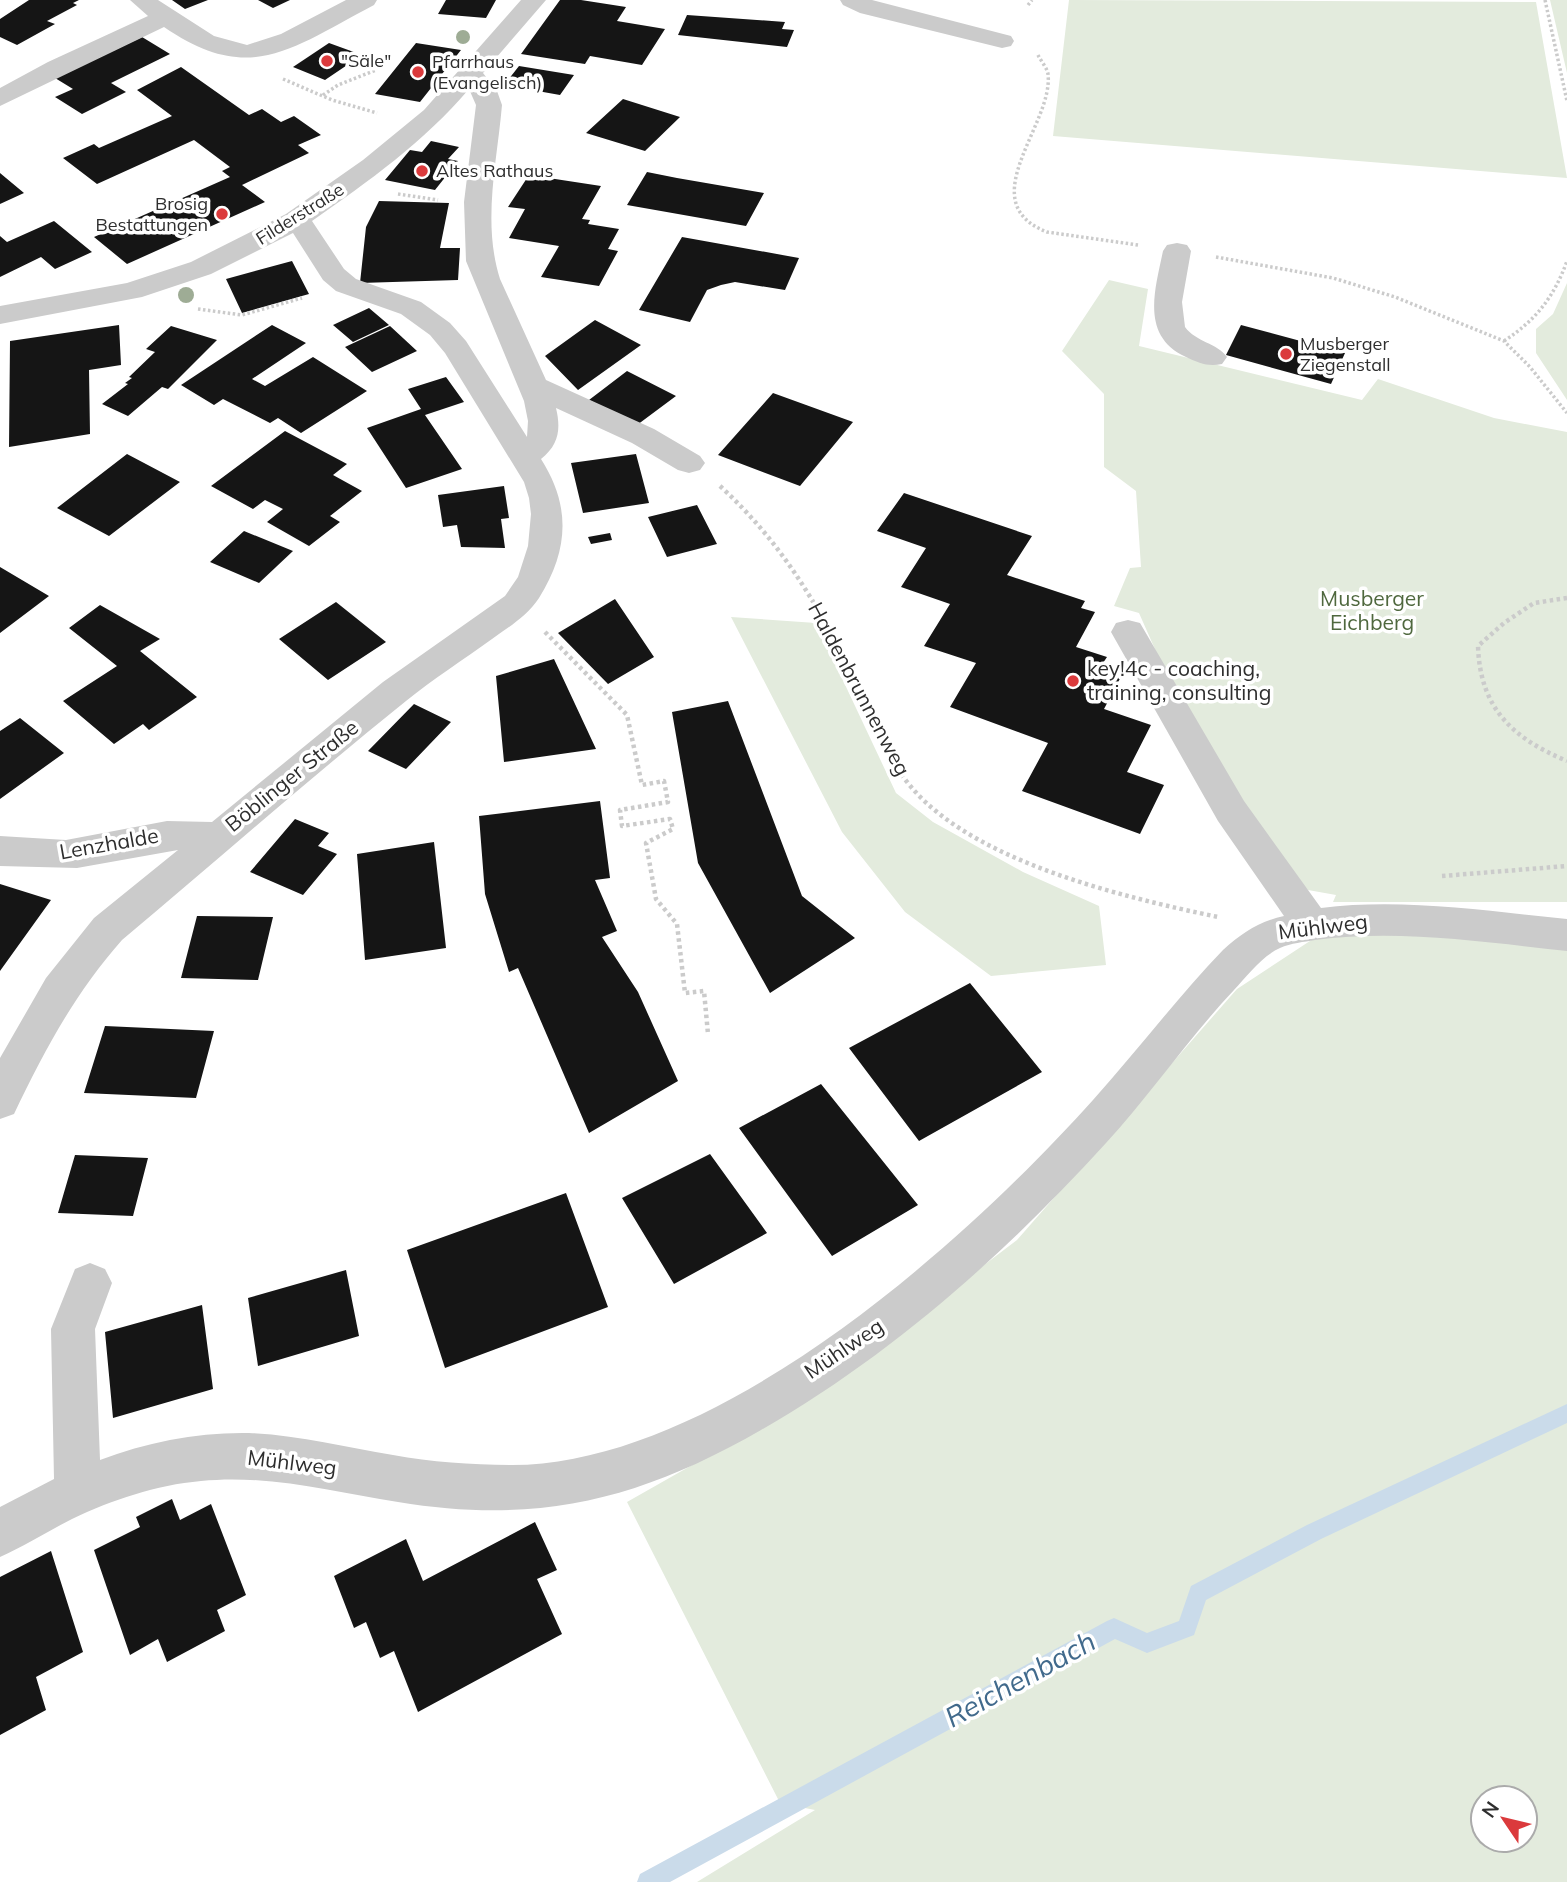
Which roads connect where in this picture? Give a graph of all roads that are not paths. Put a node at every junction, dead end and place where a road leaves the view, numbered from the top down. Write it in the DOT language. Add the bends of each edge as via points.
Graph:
graph roads {
  1 [pos="142,0"];
  2 [pos="365,0"];
  3 [pos="534,0"];
  4 [pos="852,0"];
  5 [pos="166,17"];
  6 [pos="1002,41"];
  7 [pos="470,73"];
  8 [pos="0,98"];
  9 [pos="296,220"];
  10 [pos="1177,251"];
  11 [pos="0,315"];
  12 [pos="1212,357"];
  13 [pos="534,386"];
  14 [pos="524,456"];
  15 [pos="689,463"];
  16 [pos="1128,632"];
  17 [pos="217,837"];
  18 [pos="0,851"];
  19 [pos="1312,926"];
  20 [pos="1567,935"];
  21 [pos="0,1101"];
  22 [pos="90,1283"];
  23 [pos="78,1493"];
  24 [pos="0,1533"];
  1 -- 5 [label="street"];
  2 -- 5 [label="street" via="261,51 219,47"];
  3 -- 7 [label="street, Filderstraße"];
  4 -- 6 [label="street"];
  5 -- 8 [label="street"];
  7 -- 9 [label="street, Filderstraße" via="433,115"];
  7 -- 13 [label="street" via="489,105 477,201 481,262"];
  9 -- 11 [label="street, Filderstraße" via="201,268 132,291"];
  9 -- 14 [label="street, Böblinger Straße" via="333,274 346,285 411,308 440,329"];
  10 -- 12 [label="street" via="1169,327 1177,340"];
  13 -- 14 [label="street" via="543,436"];
  13 -- 15 [label="street" via="643,436"];
  14 -- 17 [label="street, Böblinger Straße" via="545,497 541,565 531,587 517,604 395,691"];
  16 -- 19 [label="street" via="1231,811"];
  17 -- 18 [label="street, Lenzhalde" via="171,834 86,853"];
  17 -- 21 [label="street, Böblinger Straße" via="108,929 79,960 52,997"];
  19 -- 20 [label="street, Mühlweg" via="1408,920"];
  19 -- 23 [label="street, Mühlweg" via="1268,934 1229,968 1053,1170 936,1282 770,1398 659,1458 609,1476 549,1487 491,1490 228,1456 128,1473"];
  22 -- 23 [label="street" via="73,1329"];
  23 -- 24 [label="street, Mühlweg"];
}
